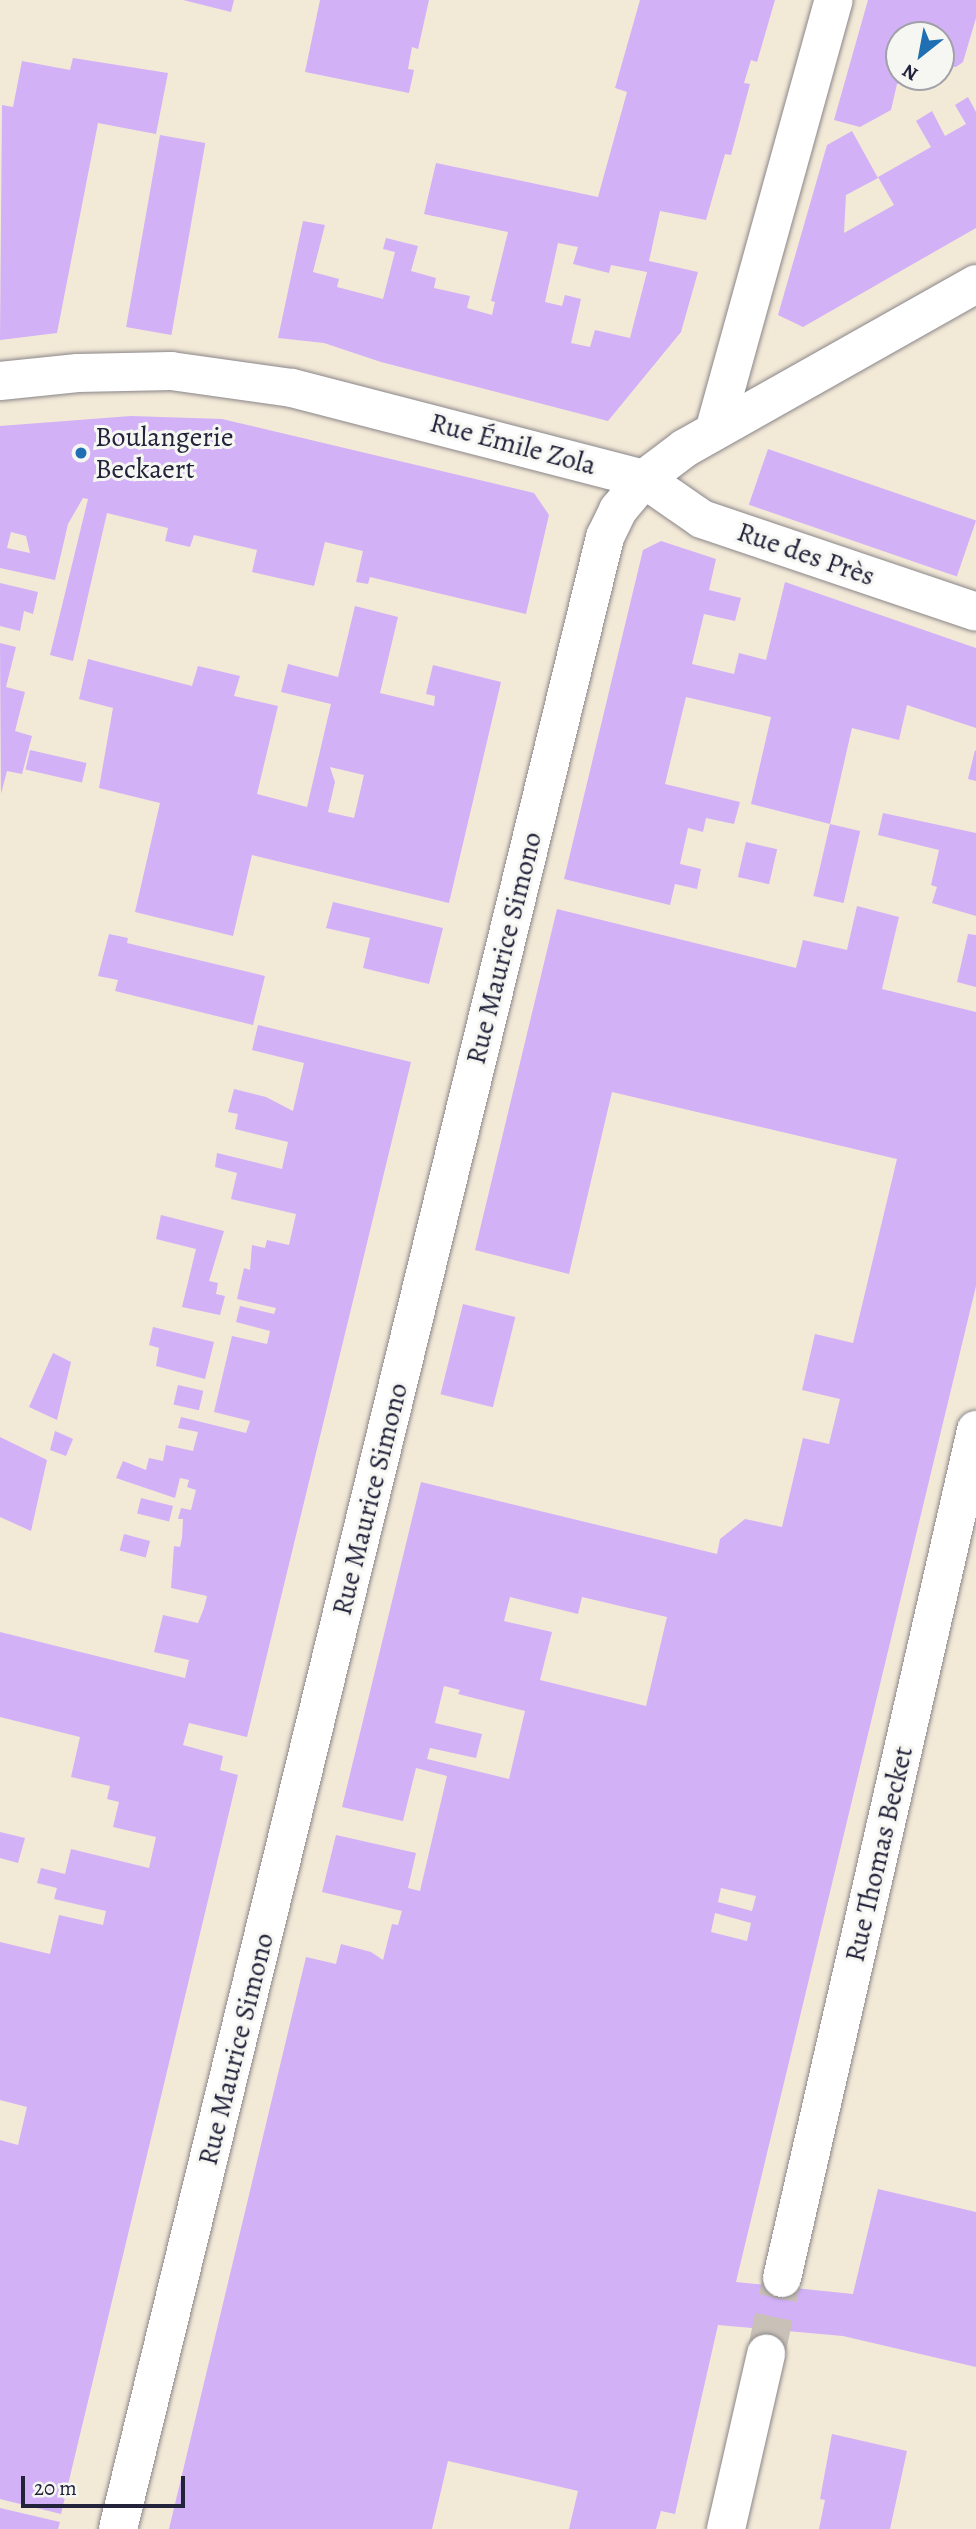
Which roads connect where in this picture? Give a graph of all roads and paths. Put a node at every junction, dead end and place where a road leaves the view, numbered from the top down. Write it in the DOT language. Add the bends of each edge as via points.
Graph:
graph roads {
  1 [pos="834,0"];
  2 [pos="976,284"];
  3 [pos="0,381"];
  4 [pos="715,428"];
  5 [pos="644,479"];
  6 [pos="976,612"];
  7 [pos="976,1430"];
  8 [pos="782,2278"];
  9 [pos="766,2354"];
  10 [pos="118,2529"];
  11 [pos="726,2529"];
  1 -- 4 [label="street"];
  2 -- 4 [label="street"];
  3 -- 5 [label="street, Rue Émile Zola" via="127,370 214,375 292,387"];
  4 -- 5 [label="street"];
  5 -- 6 [label="street, Rue des Près" via="702,519"];
  5 -- 10 [label="street, Rue Maurice Simono" via="618,510 605,537"];
  7 -- 8 [label="street, Rue Thomas Becket"];
  9 -- 11 [label="street"];
}
